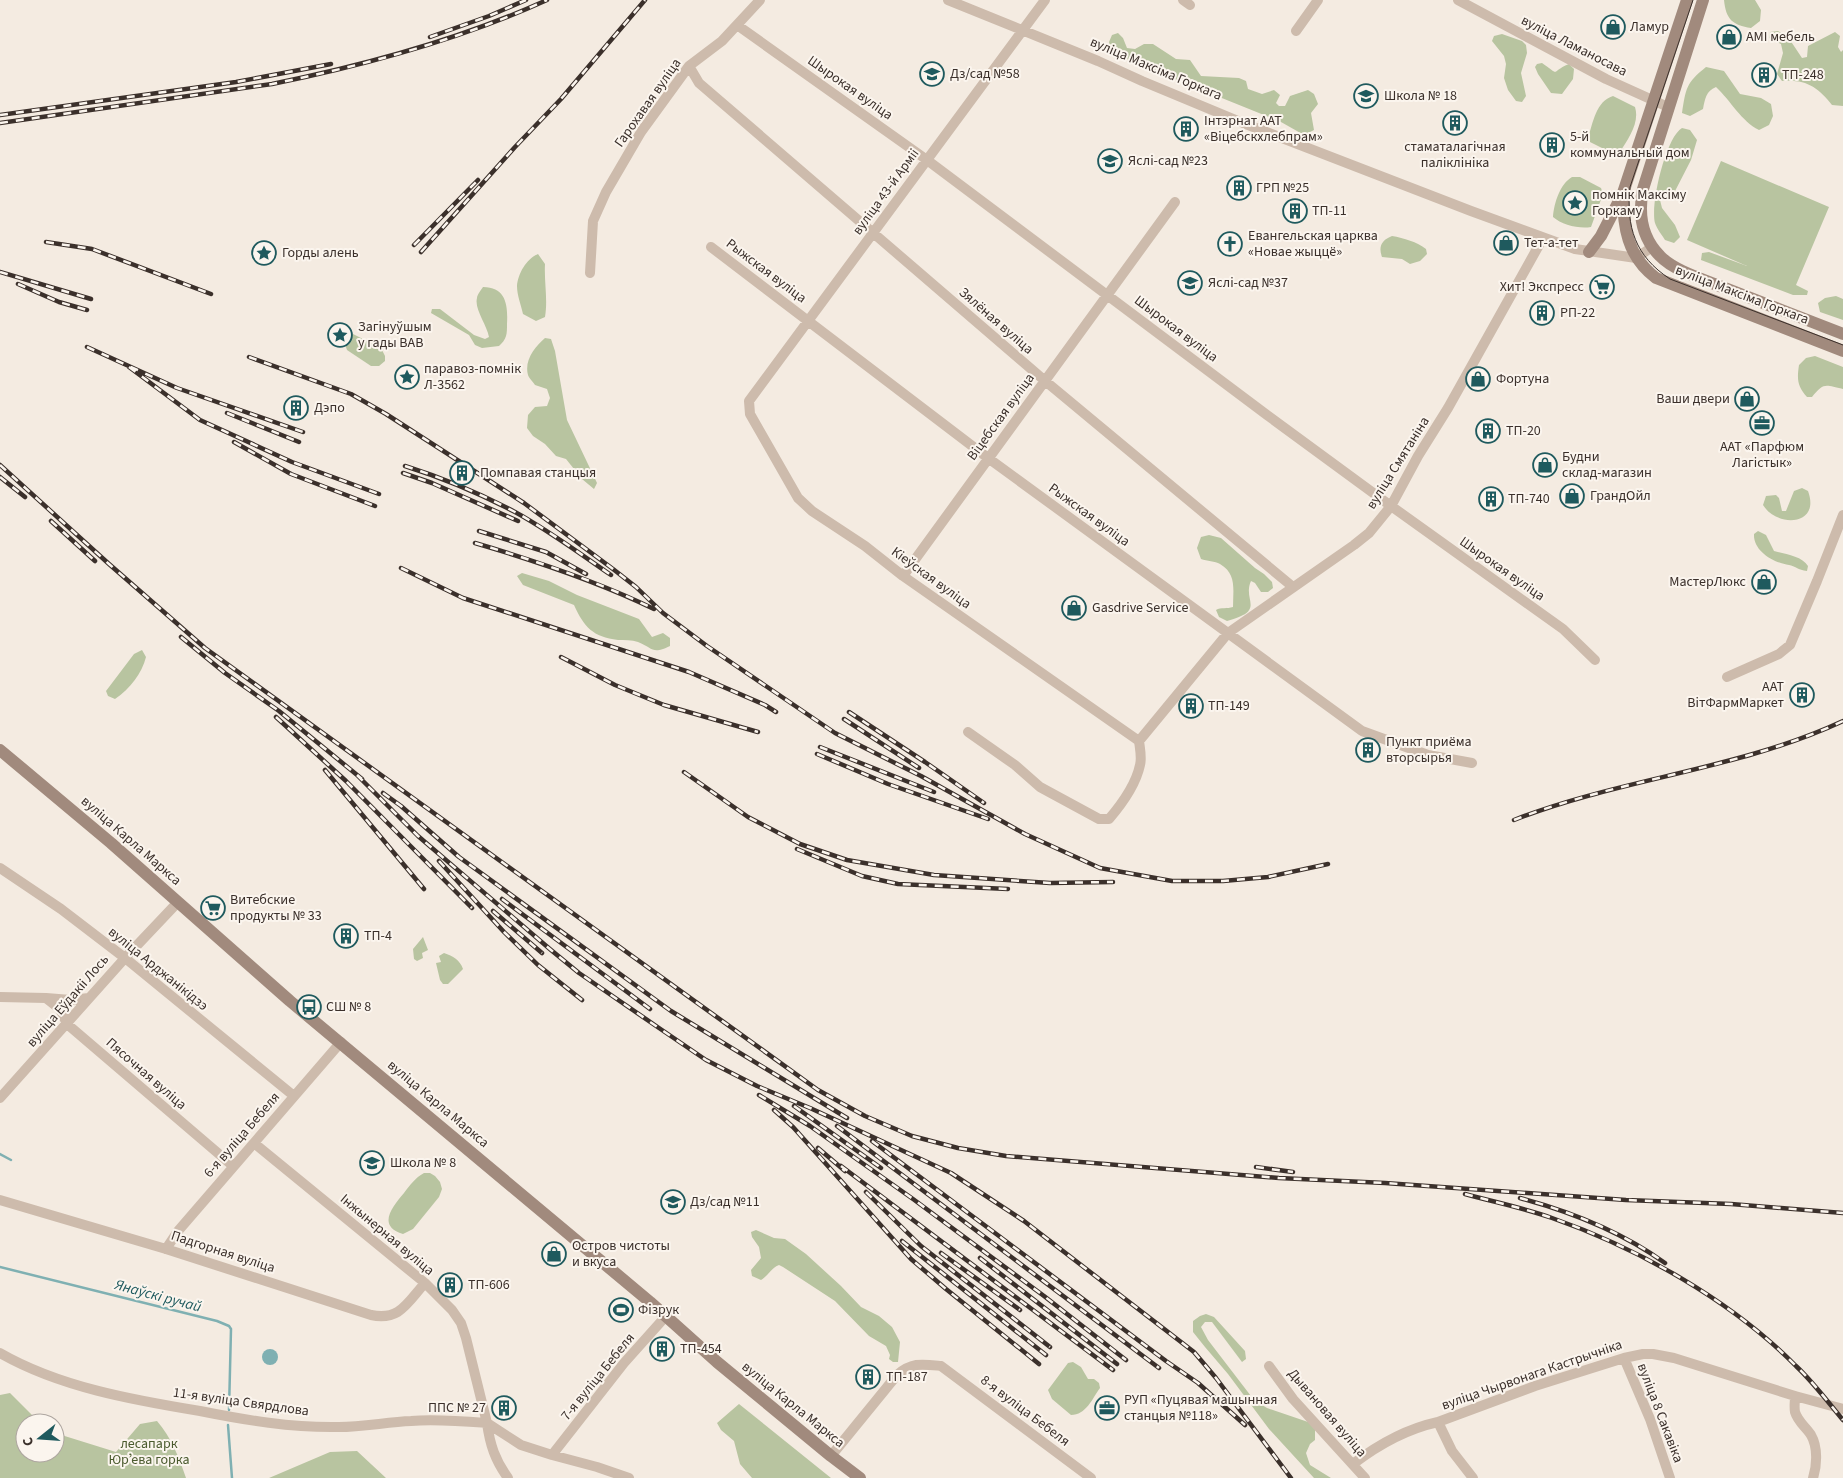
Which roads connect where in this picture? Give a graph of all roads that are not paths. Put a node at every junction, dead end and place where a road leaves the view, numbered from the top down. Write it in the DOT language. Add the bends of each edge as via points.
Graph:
graph roads {
  1 [pos="760,0"];
  2 [pos="948,0"];
  3 [pos="1045,0"];
  4 [pos="1318,0"];
  5 [pos="1458,0"];
  6 [pos="1687,0"];
  7 [pos="1704,0"];
  8 [pos="736,25"];
  9 [pos="1022,30"];
  10 [pos="1296,31"];
  11 [pos="689,66"];
  12 [pos="1653,101"];
  13 [pos="1668,108"];
  14 [pos="927,160"];
  15 [pos="1623,192"];
  16 [pos="1175,202"];
  17 [pos="873,233"];
  18 [pos="1544,238"];
  19 [pos="711,247"];
  20 [pos="1652,247"];
  21 [pos="1589,252"];
  22 [pos="1636,258"];
  23 [pos="1668,264"];
  24 [pos="590,273"];
  25 [pos="1108,294"];
  26 [pos="809,321"];
  27 [pos="1843,334"];
  28 [pos="1843,351"];
  29 [pos="1044,380"];
  30 [pos="749,401"];
  31 [pos="988,458"];
  32 [pos="1391,506"];
  33 [pos="1843,515"];
  34 [pos="903,576"];
  35 [pos="1293,586"];
  36 [pos="1228,633"];
  37 [pos="1595,660"];
  38 [pos="1726,677"];
  39 [pos="968,732"];
  40 [pos="1139,741"];
  41 [pos="0,750"];
  42 [pos="1472,763"];
  43 [pos="0,868"];
  44 [pos="178,902"];
  45 [pos="125,958"];
  46 [pos="0,997"];
  47 [pos="46,998"];
  48 [pos="89,998"];
  49 [pos="67,1024"];
  50 [pos="341,1042"];
  51 [pos="294,1096"];
  52 [pos="0,1098"];
  53 [pos="254,1143"];
  54 [pos="233,1166"];
  55 [pos="0,1200"];
  56 [pos="166,1249"];
  57 [pos="425,1283"];
  58 [pos="666,1316"];
  59 [pos="0,1354"];
  60 [pos="1624,1358"];
  61 [pos="1269,1366"];
  62 [pos="1795,1396"];
  63 [pos="1843,1409"];
  64 [pos="1438,1422"];
  65 [pos="487,1424"];
  66 [pos="552,1455"];
  67 [pos="831,1456"];
  68 [pos="1354,1464"];
  69 [pos="1816,1467"];
  70 [pos="508,1478"];
  71 [pos="629,1478"];
  72 [pos="860,1478"];
  73 [pos="1092,1478"];
  74 [pos="1365,1478"];
  75 [pos="1473,1478"];
  76 [pos="1670,1478"];
  77 [pos="1813,1478"];
  78 [pos="1822,1478"];
  1 -- 8 [label="street, Гарохавая вуліца"];
  2 -- 9 [label="street, вуліца Максіма Горкага"];
  3 -- 9 [label="street, вуліца 43-й Арміі"];
  4 -- 10 [label="street"];
  5 -- 12 [label="street, вуліца Ламаносава"];
  6 -- 12 [label="main road"];
  7 -- 13 [label="main road, вуліца Максіма Горкага"];
  8 -- 11 [label="street, Гарохавая вуліца" via="722,41"];
  8 -- 14 [label="street, Шырокая вуліца"];
  9 -- 14 [label="street, вуліца 43-й Арміі"];
  9 -- 18 [label="street, вуліца Максіма Горкага" via="1266,132"];
  11 -- 17 [label="street, Зялёная вуліца" via="700,83"];
  11 -- 24 [label="street, Гарохавая вуліца" via="641,132 606,192 593,221"];
  12 -- 13 [label="street, вуліца Ламаносава"];
  12 -- 15 [label="main road"];
  13 -- 20 [label="main road, вуліца Максіма Горкага" via="1640,206 1645,235"];
  14 -- 17 [label="street, вуліца 43-й Арміі"];
  14 -- 25 [label="street, Шырокая вуліца"];
  15 -- 21 [label="main road" via="1601,236"];
  15 -- 22 [label="main road" via="1626,230"];
  16 -- 25 [label="street, Віцебская вуліца"];
  17 -- 26 [label="street, вуліца 43-й Арміі"];
  17 -- 29 [label="street, Зялёная вуліца"];
  18 -- 21 [label="street, вуліца Максіма Горкага"];
  18 -- 32 [label="street, вуліца Смятаніна"];
  19 -- 26 [label="street, Рыжская вуліца"];
  20 -- 22 [label="street"];
  20 -- 23 [label="main road, вуліца Максіма Горкага"];
  21 -- 22 [label="street, вуліца Максіма Горкага"];
  22 -- 23 [label="main road, вуліца Максіма Горкага"];
  22 -- 28 [label="main road, вуліца Максіма Горкага" via="1656,278"];
  23 -- 27 [label="main road, вуліца Максіма Горкага"];
  25 -- 29 [label="street, Віцебская вуліца"];
  25 -- 32 [label="street, Шырокая вуліца"];
  26 -- 30 [label="street, вуліца 43-й Арміі"];
  26 -- 31 [label="street, Рыжская вуліца"];
  29 -- 31 [label="street, Віцебская вуліца"];
  29 -- 35 [label="street, Зялёная вуліца"];
  30 -- 34 [label="street, Кіеўская вуліца" via="750,414 756,426 798,498"];
  31 -- 34 [label="street, Віцебская вуліца"];
  31 -- 36 [label="street, Рыжская вуліца"];
  32 -- 35 [label="street, вуліца Смятаніна" via="1369,533"];
  32 -- 37 [label="street, Шырокая вуліца" via="1563,629"];
  33 -- 38 [label="street" via="1790,645 1779,654"];
  34 -- 40 [label="street, Кіеўская вуліца"];
  35 -- 36 [label="street, вуліца Смятаніна"];
  36 -- 40 [label="street, вуліца Смятаніна"];
  36 -- 42 [label="street, Рыжская вуліца" via="1362,732 1428,755"];
  39 -- 40 [label="street" via="1040,787 1099,819 1109,820 1135,779 1141,763"];
  41 -- 44 [label="main road, вуліца Карла Маркса"];
  43 -- 45 [label="street, вуліца Арджанікідзэ"];
  44 -- 45 [label="street, вуліца Еўдакіі Лось"];
  44 -- 50 [label="main road, вуліца Карла Маркса"];
  45 -- 48 [label="street, вуліца Еўдакіі Лось"];
  45 -- 51 [label="street, вуліца Арджанікідзэ"];
  46 -- 47 [label="street"];
  47 -- 48 [label="street"];
  47 -- 49 [label="street, Пясочная вуліца" via="60,1009"];
  48 -- 49 [label="street, вуліца Еўдакіі Лось"];
  49 -- 52 [label="street, вуліца Еўдакіі Лось"];
  49 -- 54 [label="street, Пясочная вуліца"];
  50 -- 51 [label="street, 6-я вуліца Бебеля"];
  50 -- 58 [label="main road, вуліца Карла Маркса"];
  51 -- 53 [label="street, 6-я вуліца Бебеля"];
  53 -- 54 [label="street, 6-я вуліца Бебеля"];
  53 -- 57 [label="street, Інжынерная вуліца"];
  54 -- 56 [label="street, 6-я вуліца Бебеля"];
  55 -- 56 [label="street, Падгорная вуліца"];
  56 -- 57 [label="street, Падгорная вуліца" via="384,1318 399,1312"];
  57 -- 65 [label="street, Інжынерная вуліца" via="452,1310 460,1323"];
  58 -- 66 [label="street, 7-я вуліца Бебеля" via="624,1363"];
  58 -- 67 [label="main road, вуліца Карла Маркса"];
  59 -- 65 [label="street, 11-я вуліца Свярдлова" via="54,1378 143,1401 225,1416 315,1427 448,1420"];
  60 -- 62 [label="street, вуліца Чырвонага Кастрычніка" via="1643,1354 1674,1358"];
  60 -- 64 [label="street, вуліца Чырвонага Кастрычніка"];
  60 -- 76 [label="street, вуліца 8 Сакавіка"];
  61 -- 68 [label="street, Дывановая вуліца" via="1293,1399"];
  62 -- 63 [label="street, вуліца Чырвонага Кастрычніка"];
  62 -- 69 [label="street" via="1796,1412 1812,1436"];
  64 -- 68 [label="street, вуліца Чырвонага Кастрычніка" via="1395,1437"];
  64 -- 75 [label="street" via="1452,1451"];
  65 -- 66 [label="street" via="521,1445"];
  65 -- 70 [label="street, Інжынерная вуліца" via="490,1445"];
  66 -- 71 [label="street"];
  67 -- 72 [label="main road, вуліца Карла Маркса"];
  67 -- 73 [label="street, 8-я вуліца Бебеля" via="896,1375 920,1364 941,1366"];
  68 -- 74 [label="street, Дывановая вуліца"];
  69 -- 77 [label="street"];
  69 -- 78 [label="street"];
}
